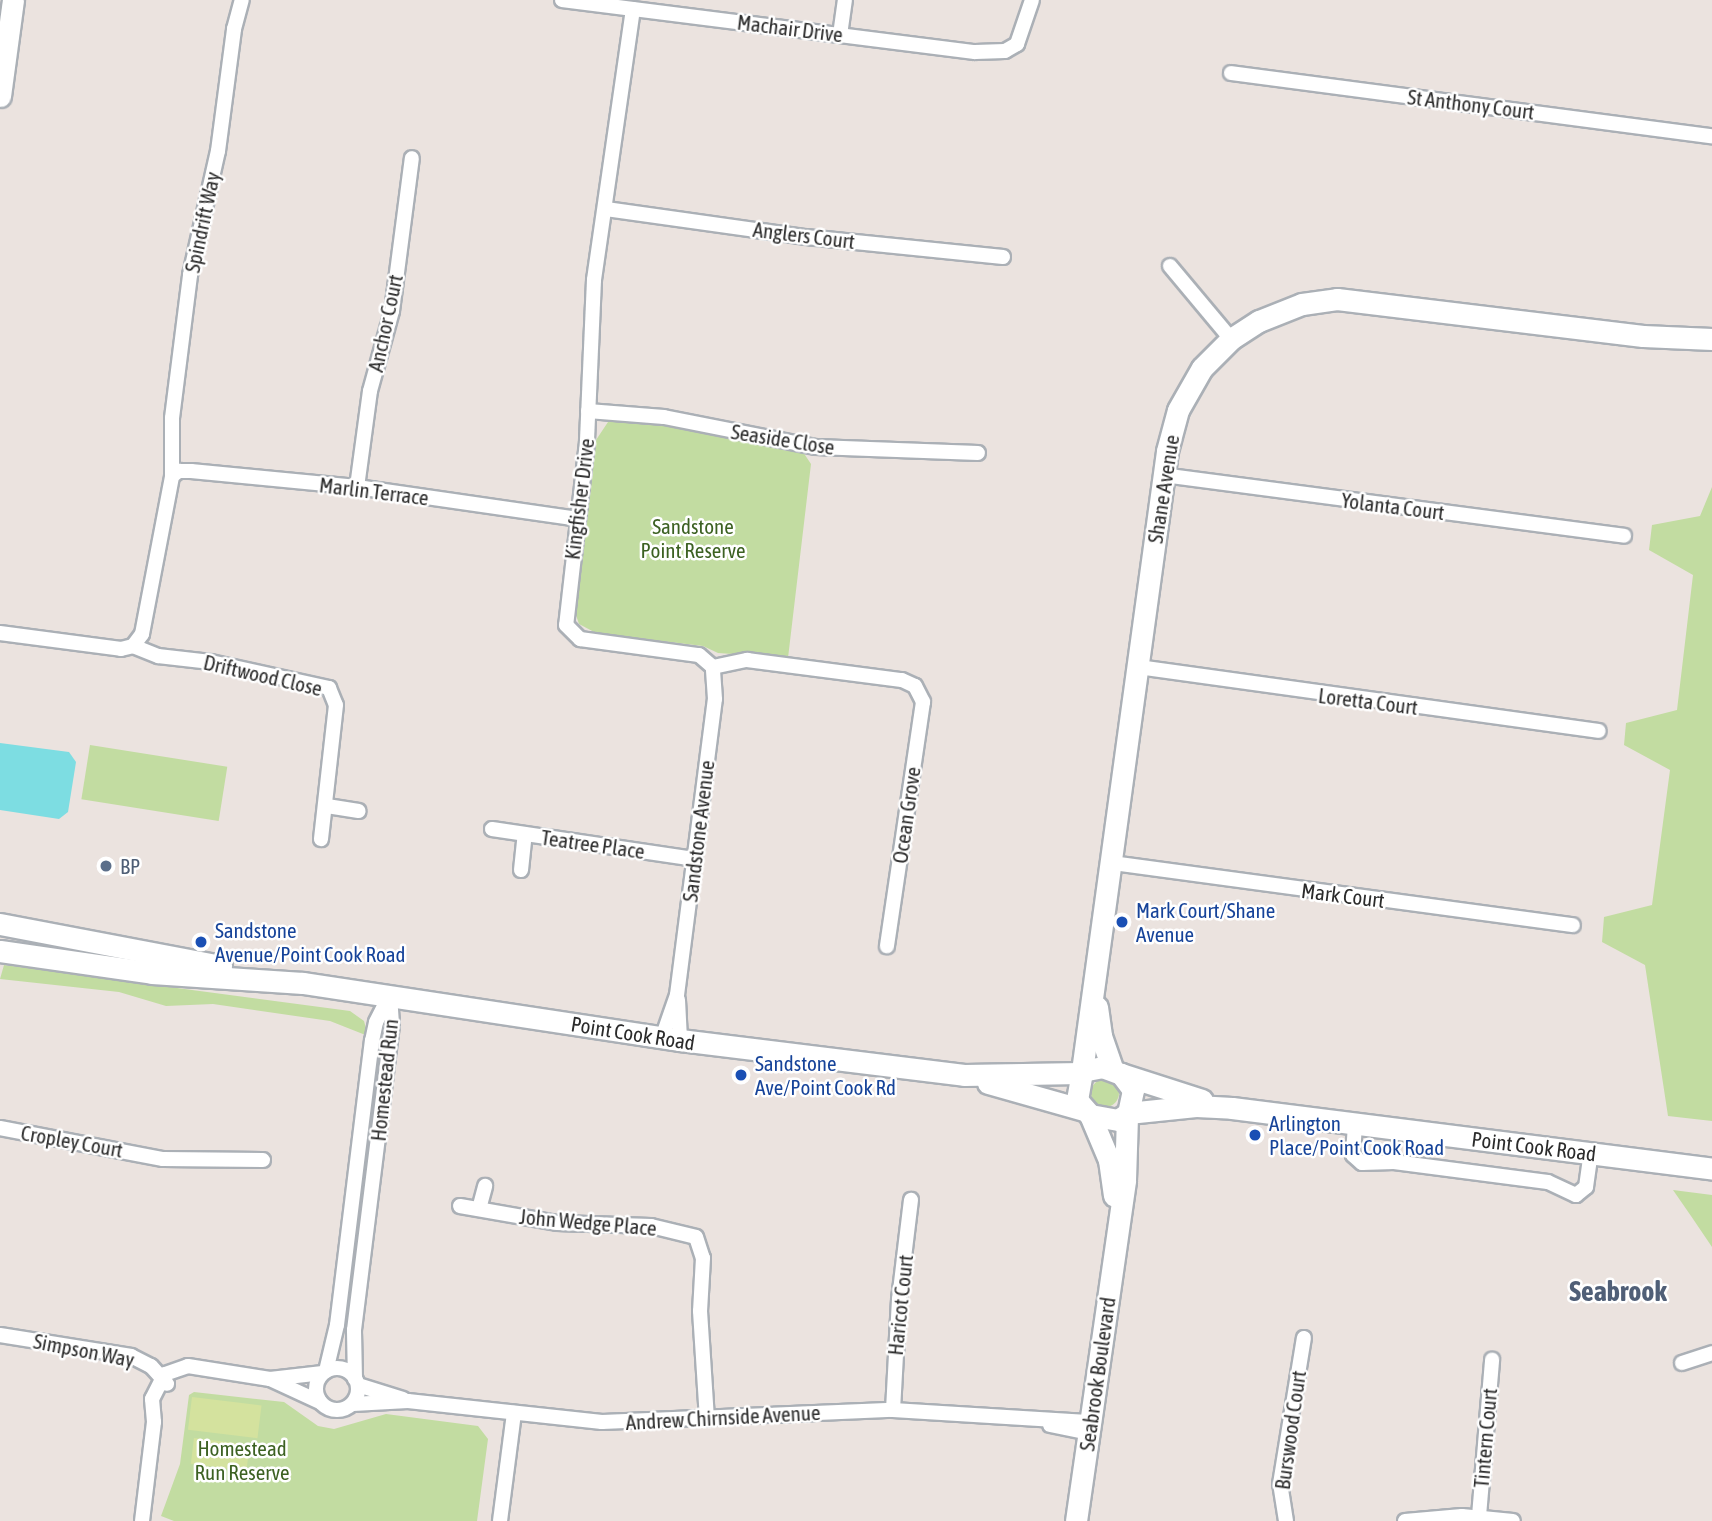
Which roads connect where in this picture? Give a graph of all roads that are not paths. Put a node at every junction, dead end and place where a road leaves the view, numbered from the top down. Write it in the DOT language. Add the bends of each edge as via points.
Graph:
graph roads {
  1 [pos="13,0"];
  2 [pos="242,0"];
  3 [pos="562,0"];
  4 [pos="845,0"];
  5 [pos="1032,0"];
  6 [pos="633,9"];
  7 [pos="841,35"];
  8 [pos="1231,73"];
  9 [pos="0,96"];
  10 [pos="1712,136"];
  11 [pos="412,158"];
  12 [pos="606,209"];
  13 [pos="1003,257"];
  14 [pos="1170,266"];
  15 [pos="1643,336"];
  16 [pos="1231,339"];
  17 [pos="1712,339"];
  18 [pos="1712,350"];
  19 [pos="588,411"];
  20 [pos="173,445"];
  21 [pos="978,453"];
  22 [pos="191,471"];
  23 [pos="1163,475"];
  24 [pos="172,476"];
  25 [pos="357,488"];
  26 [pos="578,519"];
  27 [pos="1624,536"];
  28 [pos="0,633"];
  29 [pos="142,634"];
  30 [pos="133,646"];
  31 [pos="169,657"];
  32 [pos="713,667"];
  33 [pos="1138,667"];
  34 [pos="1599,731"];
  35 [pos="327,806"];
  36 [pos="359,811"];
  37 [pos="492,829"];
  38 [pos="526,834"];
  39 [pos="321,839"];
  40 [pos="695,859"];
  41 [pos="1113,863"];
  42 [pos="521,870"];
  43 [pos="0,924"];
  44 [pos="1573,925"];
  45 [pos="887,946"];
  46 [pos="0,951"];
  47 [pos="303,983"];
  48 [pos="1096,994"];
  49 [pos="390,995"];
  50 [pos="671,1039"];
  51 [pos="1081,1072"];
  52 [pos="1117,1072"];
  53 [pos="964,1075"];
  54 [pos="1232,1108"];
  55 [pos="1087,1113"];
  56 [pos="1128,1114"];
  57 [pos="1355,1125"];
  58 [pos="0,1128"];
  59 [pos="150,1139"];
  60 [pos="1591,1153"];
  61 [pos="145,1155"];
  62 [pos="263,1160"];
  63 [pos="1712,1168"];
  64 [pos="485,1186"];
  65 [pos="911,1200"];
  66 [pos="460,1206"];
  67 [pos="479,1209"];
  68 [pos="1116,1226"];
  69 [pos="0,1335"];
  70 [pos="1304,1338"];
  71 [pos="1712,1353"];
  72 [pos="1492,1360"];
  73 [pos="1682,1363"];
  74 [pos="324,1372"];
  75 [pos="270,1379"];
  76 [pos="164,1382"];
  77 [pos="357,1382"];
  78 [pos="408,1401"];
  79 [pos="320,1402"];
  80 [pos="353,1404"];
  81 [pos="893,1410"];
  82 [pos="514,1413"];
  83 [pos="707,1419"];
  84 [pos="1091,1428"];
  85 [pos="1479,1516"];
  86 [pos="142,1521"];
  87 [pos="500,1521"];
  88 [pos="1076,1521"];
  89 [pos="1286,1521"];
  90 [pos="1405,1521"];
  91 [pos="1513,1521"];
  1 -- 9 [label="main road"];
  2 -- 20 [label="street, Spindrift Way" via="232,39 218,151 190,275"];
  3 -- 6 [label="street, Machair Drive"];
  4 -- 7 [label="street"];
  5 -- 7 [label="street, Machair Drive" via="1030,37 1016,51 996,58"];
  6 -- 7 [label="street, Machair Drive"];
  6 -- 12 [label="street, Kingfisher Drive"];
  8 -- 10 [label="street, St Anthony Court"];
  11 -- 25 [label="street, Anchor Court" via="392,311 370,391"];
  12 -- 13 [label="street, Anglers Court" via="806,237"];
  12 -- 19 [label="street, Kingfisher Drive" via="591,303"];
  14 -- 16 [label="street"];
  15 -- 16 [label="main road, Shane Avenue" via="1337,299 1275,313"];
  15 -- 17 [label="main road, Shane Avenue"];
  15 -- 18 [label="main road, Shane Avenue"];
  16 -- 23 [label="main road, Shane Avenue" via="1189,387 1170,433"];
  19 -- 21 [label="street, Seaside Close" via="664,417 816,447"];
  19 -- 26 [label="street, Kingfisher Drive"];
  20 -- 22 [label="street"];
  20 -- 24 [label="street, Spindrift Way"];
  22 -- 24 [label="street, Marlin Terrace"];
  22 -- 25 [label="street, Marlin Terrace"];
  23 -- 27 [label="street, Yolanta Court"];
  23 -- 33 [label="main road, Shane Avenue"];
  24 -- 29 [label="street, Spindrift Way"];
  25 -- 26 [label="street, Marlin Terrace"];
  26 -- 32 [label="street, Kingfisher Drive" via="566,613 572,635 699,655"];
  28 -- 30 [label="street" via="109,649"];
  29 -- 30 [label="street, Spindrift Way"];
  29 -- 31 [label="street, Driftwood Close"];
  30 -- 31 [label="street, Driftwood Close"];
  31 -- 35 [label="street, Driftwood Close" via="329,688 336,705"];
  32 -- 40 [label="street, Sandstone Avenue" via="716,690"];
  32 -- 45 [label="street, Ocean Grove" via="747,660 902,680 915,686 923,702"];
  33 -- 34 [label="street, Loretta Court"];
  33 -- 41 [label="main road, Shane Avenue"];
  35 -- 36 [label="street"];
  35 -- 39 [label="street, Driftwood Close"];
  37 -- 38 [label="street, Teatree Place"];
  38 -- 40 [label="street, Teatree Place"];
  38 -- 42 [label="street"];
  40 -- 50 [label="street, Sandstone Avenue"];
  41 -- 44 [label="street, Mark Court"];
  41 -- 48 [label="main road, Shane Avenue"];
  43 -- 47 [label="main road, Point Cook Road"];
  46 -- 47 [label="main road, Point Cook Road" via="152,973"];
  47 -- 49 [label="main road, Point Cook Road"];
  48 -- 51 [label="main road, Shane Avenue"];
  48 -- 52 [label="main road, Shane Avenue" via="1101,1036"];
  49 -- 50 [label="main road, Point Cook Road"];
  49 -- 74 [label="street, Homestead Run" via="376,1021 372,1041 337,1325"];
  49 -- 77 [label="street, Homestead Run" via="392,1024 354,1330"];
  50 -- 53 [label="main road, Point Cook Road"];
  51 -- 52 [label="main road" via="1102,1067"];
  51 -- 53 [label="main road, Point Cook Road"];
  51 -- 55 [label="main road" via="1076,1091"];
  52 -- 54 [label="main road, Point Cook Road"];
  52 -- 56 [label="main road" via="1133,1090"];
  53 -- 55 [label="main road, Point Cook Road"];
  54 -- 56 [label="main road, Point Cook Road"];
  54 -- 57 [label="main road, Point Cook Road"];
  55 -- 56 [label="main road" via="1109,1121"];
  55 -- 68 [label="main road, Seabrook Boulevard" via="1109,1160"];
  56 -- 68 [label="main road, Seabrook Boulevard" via="1125,1180"];
  57 -- 60 [label="main road, Point Cook Road"];
  57 -- 60 [label="street" via="1352,1147 1356,1161 1362,1163 1394,1162 1548,1182 1576,1195 1586,1187"];
  58 -- 61 [label="street, Cropley Court"];
  59 -- 61 [label="street, Cropley Court"];
  60 -- 63 [label="main road, Point Cook Road"];
  61 -- 62 [label="street, Cropley Court" via="183,1161"];
  64 -- 67 [label="street"];
  65 -- 81 [label="street, Haricot Court" via="899,1299"];
  66 -- 67 [label="street, John Wedge Place"];
  67 -- 83 [label="street, John Wedge Place" via="557,1223 651,1226 695,1237 703,1258 700,1311"];
  68 -- 84 [label="main road, Seabrook Boulevard"];
  69 -- 76 [label="street, Simpson Way" via="131,1356 152,1366"];
  70 -- 89 [label="street, Burswood Court" via="1280,1484"];
  71 -- 73 [label="street"];
  72 -- 85 [label="street, Tintern Court"];
  74 -- 75 [label="street"];
  74 -- 77 [label="street" via="342,1368"];
  74 -- 79 [label="street" via="316,1390"];
  75 -- 76 [label="street" via="204,1370"];
  75 -- 79 [label="street"];
  76 -- 86 [label="street" via="154,1422"];
  77 -- 78 [label="street, Andrew Chirnside Avenue"];
  77 -- 80 [label="street"];
  78 -- 80 [label="street, Andrew Chirnside Avenue"];
  78 -- 82 [label="street, Andrew Chirnside Avenue"];
  79 -- 80 [label="street" via="337,1411"];
  81 -- 83 [label="street, Andrew Chirnside Avenue"];
  81 -- 84 [label="street, Andrew Chirnside Avenue"];
  82 -- 83 [label="street, Andrew Chirnside Avenue" via="603,1422"];
  82 -- 87 [label="street"];
  84 -- 88 [label="main road, Seabrook Boulevard"];
  85 -- 90 [label="street"];
  85 -- 91 [label="street"];
}
